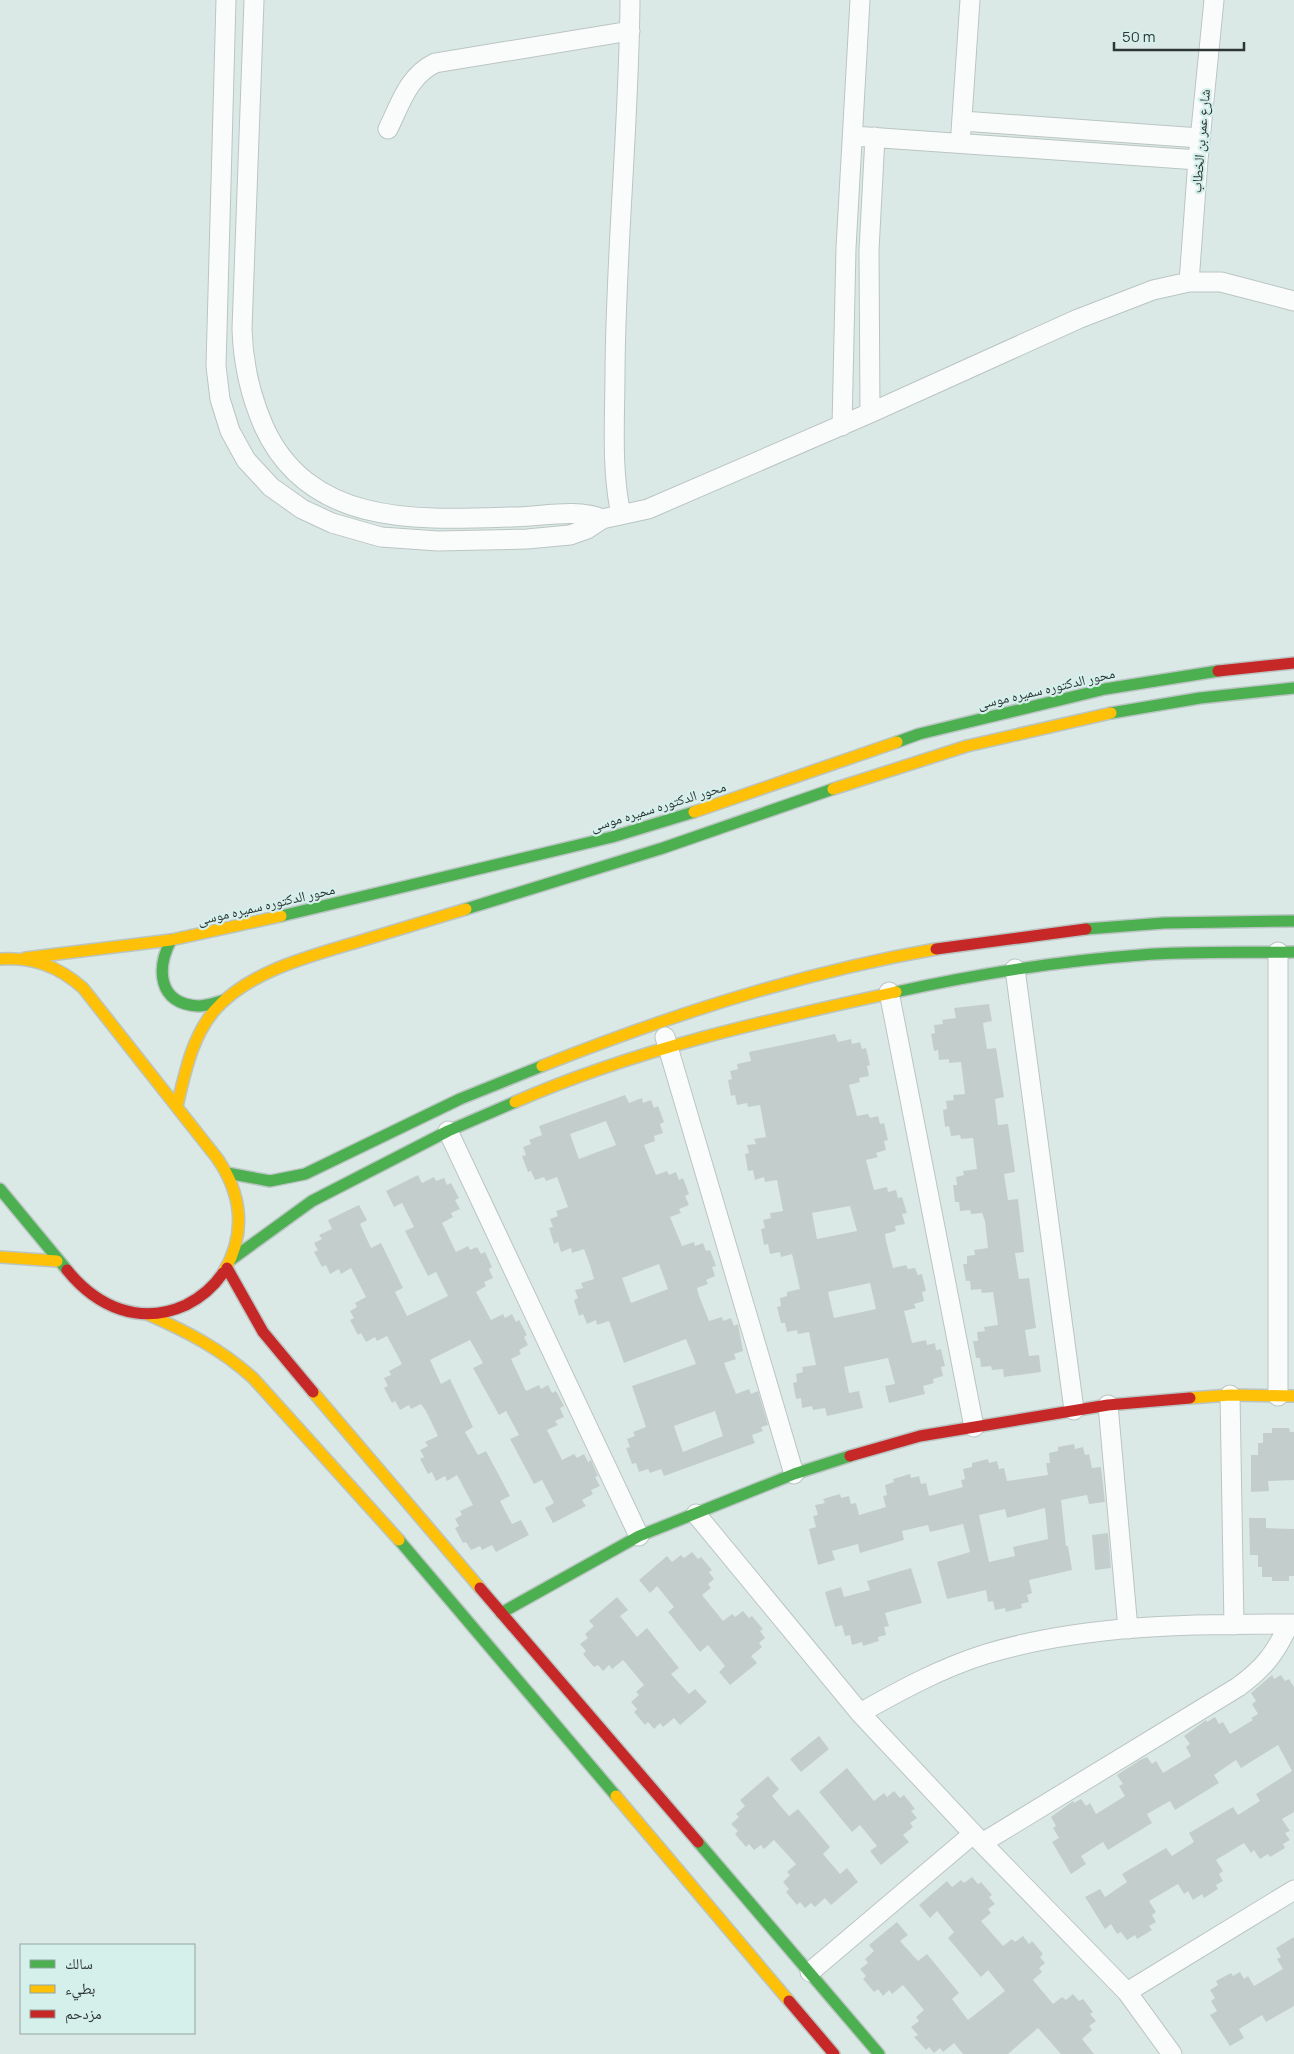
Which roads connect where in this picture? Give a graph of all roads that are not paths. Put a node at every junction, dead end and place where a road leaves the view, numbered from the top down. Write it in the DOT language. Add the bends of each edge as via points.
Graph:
graph roads {
  1 [pos="226,0"];
  2 [pos="254,0"];
  3 [pos="630,0"];
  4 [pos="860,0"];
  5 [pos="970,0"];
  6 [pos="1214,0"];
  7 [pos="630,31"];
  8 [pos="225,59"];
  9 [pos="252,59"];
  10 [pos="962,121"];
  11 [pos="388,129"];
  12 [pos="1090,130"];
  13 [pos="853,136"];
  14 [pos="875,137"];
  15 [pos="1200,138"];
  16 [pos="961,143"];
  17 [pos="1089,152"];
  18 [pos="1198,160"];
  19 [pos="846,248"];
  20 [pos="869,250"];
  21 [pos="1190,282"];
  22 [pos="1294,301"];
  23 [pos="870,413"];
  24 [pos="842,426"];
  25 [pos="621,515"];
  26 [pos="468,518"];
  27 [pos="602,519"];
  28 [pos="469,541"];
  29 [pos="1294,663"];
  30 [pos="1294,688"];
  31 [pos="1294,921"];
  32 [pos="1141,924"];
  33 [pos="171,940"];
  34 [pos="1286,952"];
  35 [pos="1143,955"];
  36 [pos="25,958"];
  37 [pos="0,959"];
  38 [pos="1015,969"];
  39 [pos="889,992"];
  40 [pos="225,1000"];
  41 [pos="660,1022"];
  42 [pos="668,1048"];
  43 [pos="177,1106"];
  44 [pos="448,1131"];
  45 [pos="227,1173"];
  46 [pos="0,1189"];
  47 [pos="0,1257"];
  48 [pos="57,1261"];
  49 [pos="230,1264"];
  50 [pos="147,1314"];
  51 [pos="1230,1395"];
  52 [pos="1286,1396"];
  53 [pos="1108,1405"];
  54 [pos="1074,1410"];
  55 [pos="974,1427"];
  56 [pos="794,1474"];
  57 [pos="403,1498"];
  58 [pos="386,1512"];
  59 [pos="696,1514"];
  60 [pos="639,1536"];
  61 [pos="501,1613"];
  62 [pos="1291,1624"];
  63 [pos="1234,1625"];
  64 [pos="1128,1629"];
  65 [pos="860,1713"];
  66 [pos="977,1839"];
  67 [pos="1294,1890"];
  68 [pos="810,1972"];
  69 [pos="1127,1992"];
  70 [pos="834,2054"];
  71 [pos="879,2054"];
  72 [pos="1172,2054"];
  1 -- 8 [label="street"];
  2 -- 9 [label="street"];
  3 -- 7 [label="street"];
  4 -- 13 [label="street"];
  5 -- 10 [label="street"];
  6 -- 15 [label="street, شارع عمر بن الخطاب"];
  7 -- 11 [label="street" via="435,63 411,82"];
  7 -- 25 [label="street" via="616,332 614,464"];
  8 -- 9 [label="street"];
  8 -- 28 [label="street" via="216,366 220,399 230,431 246,460 271,487 302,509 342,526 381,537"];
  9 -- 26 [label="street" via="243,360 250,391 272,445 307,484 344,504 385,514"];
  10 -- 12 [label="street"];
  10 -- 16 [label="street"];
  12 -- 15 [label="street"];
  12 -- 17 [label="street"];
  13 -- 14 [label="street"];
  13 -- 19 [label="street"];
  14 -- 16 [label="street"];
  14 -- 20 [label="street"];
  15 -- 18 [label="street, شارع عمر بن الخطاب"];
  16 -- 17 [label="street"];
  17 -- 18 [label="street"];
  18 -- 21 [label="street, شارع عمر بن الخطاب"];
  19 -- 20 [label="street"];
  19 -- 24 [label="street"];
  20 -- 23 [label="street"];
  21 -- 22 [label="street" via="1237,284"];
  21 -- 23 [label="street" via="1153,290 1078,319"];
  23 -- 24 [label="street"];
  24 -- 25 [label="street" via="648,509"];
  25 -- 27 [label="street"];
  26 -- 27 [label="street" via="582,513"];
  26 -- 28 [label="street"];
  27 -- 28 [label="street" via="570,535"];
  29 -- 33 [label="street, محور الدكتوره سميره موسى" via="1192,674 1105,689 919,734 768,788 612,837"];
  30 -- 40 [label="street" via="1193,699 1114,713 1020,733 923,759 660,849 318,955 250,983"];
  31 -- 32 [label="street"];
  32 -- 35 [label="street"];
  32 -- 41 [label="street" via="968,944 882,960 777,984"];
  33 -- 36 [label="street, محور الدكتوره سميره موسى"];
  33 -- 40 [label="street" via="160,966 162,982 171,995 184,1003 200,1006"];
  34 -- 35 [label="street"];
  34 -- 52 [label="street"];
  35 -- 38 [label="street"];
  36 -- 37 [label="street"];
  36 -- 43 [label="street" via="52,966 74,980"];
  38 -- 39 [label="street"];
  38 -- 54 [label="street"];
  39 -- 42 [label="street"];
  39 -- 55 [label="street"];
  40 -- 43 [label="street" via="203,1024 194,1042"];
  41 -- 42 [label="street"];
  41 -- 45 [label="street" via="472,1095 308,1172 272,1181"];
  42 -- 44 [label="street" via="624,1060"];
  42 -- 56 [label="street"];
  43 -- 45 [label="street"];
  44 -- 49 [label="street" via="295,1211"];
  44 -- 60 [label="street"];
  45 -- 49 [label="street" via="238,1200 240,1215 240,1230"];
  46 -- 48 [label="street"];
  47 -- 48 [label="street"];
  48 -- 50 [label="street" via="80,1286 104,1304 125,1312"];
  49 -- 50 [label="street" via="213,1287 194,1302 171,1311"];
  49 -- 57 [label="street" via="263,1332"];
  50 -- 58 [label="street" via="195,1334 236,1362"];
  51 -- 52 [label="street"];
  51 -- 53 [label="street"];
  51 -- 63 [label="street"];
  53 -- 54 [label="street"];
  53 -- 64 [label="street"];
  54 -- 55 [label="street"];
  55 -- 56 [label="street" via="920,1436"];
  56 -- 59 [label="street"];
  57 -- 58 [label="street"];
  57 -- 61 [label="street"];
  58 -- 70 [label="street"];
  59 -- 60 [label="street"];
  59 -- 65 [label="street"];
  60 -- 61 [label="street"];
  61 -- 68 [label="street"];
  62 -- 63 [label="street"];
  62 -- 66 [label="street" via="1274,1655 1238,1687"];
  63 -- 64 [label="street"];
  64 -- 65 [label="street" via="1057,1637 985,1654 916,1682"];
  65 -- 66 [label="street"];
  66 -- 68 [label="street"];
  66 -- 69 [label="street"];
  67 -- 69 [label="street"];
  68 -- 71 [label="street"];
  69 -- 72 [label="street"];
}
